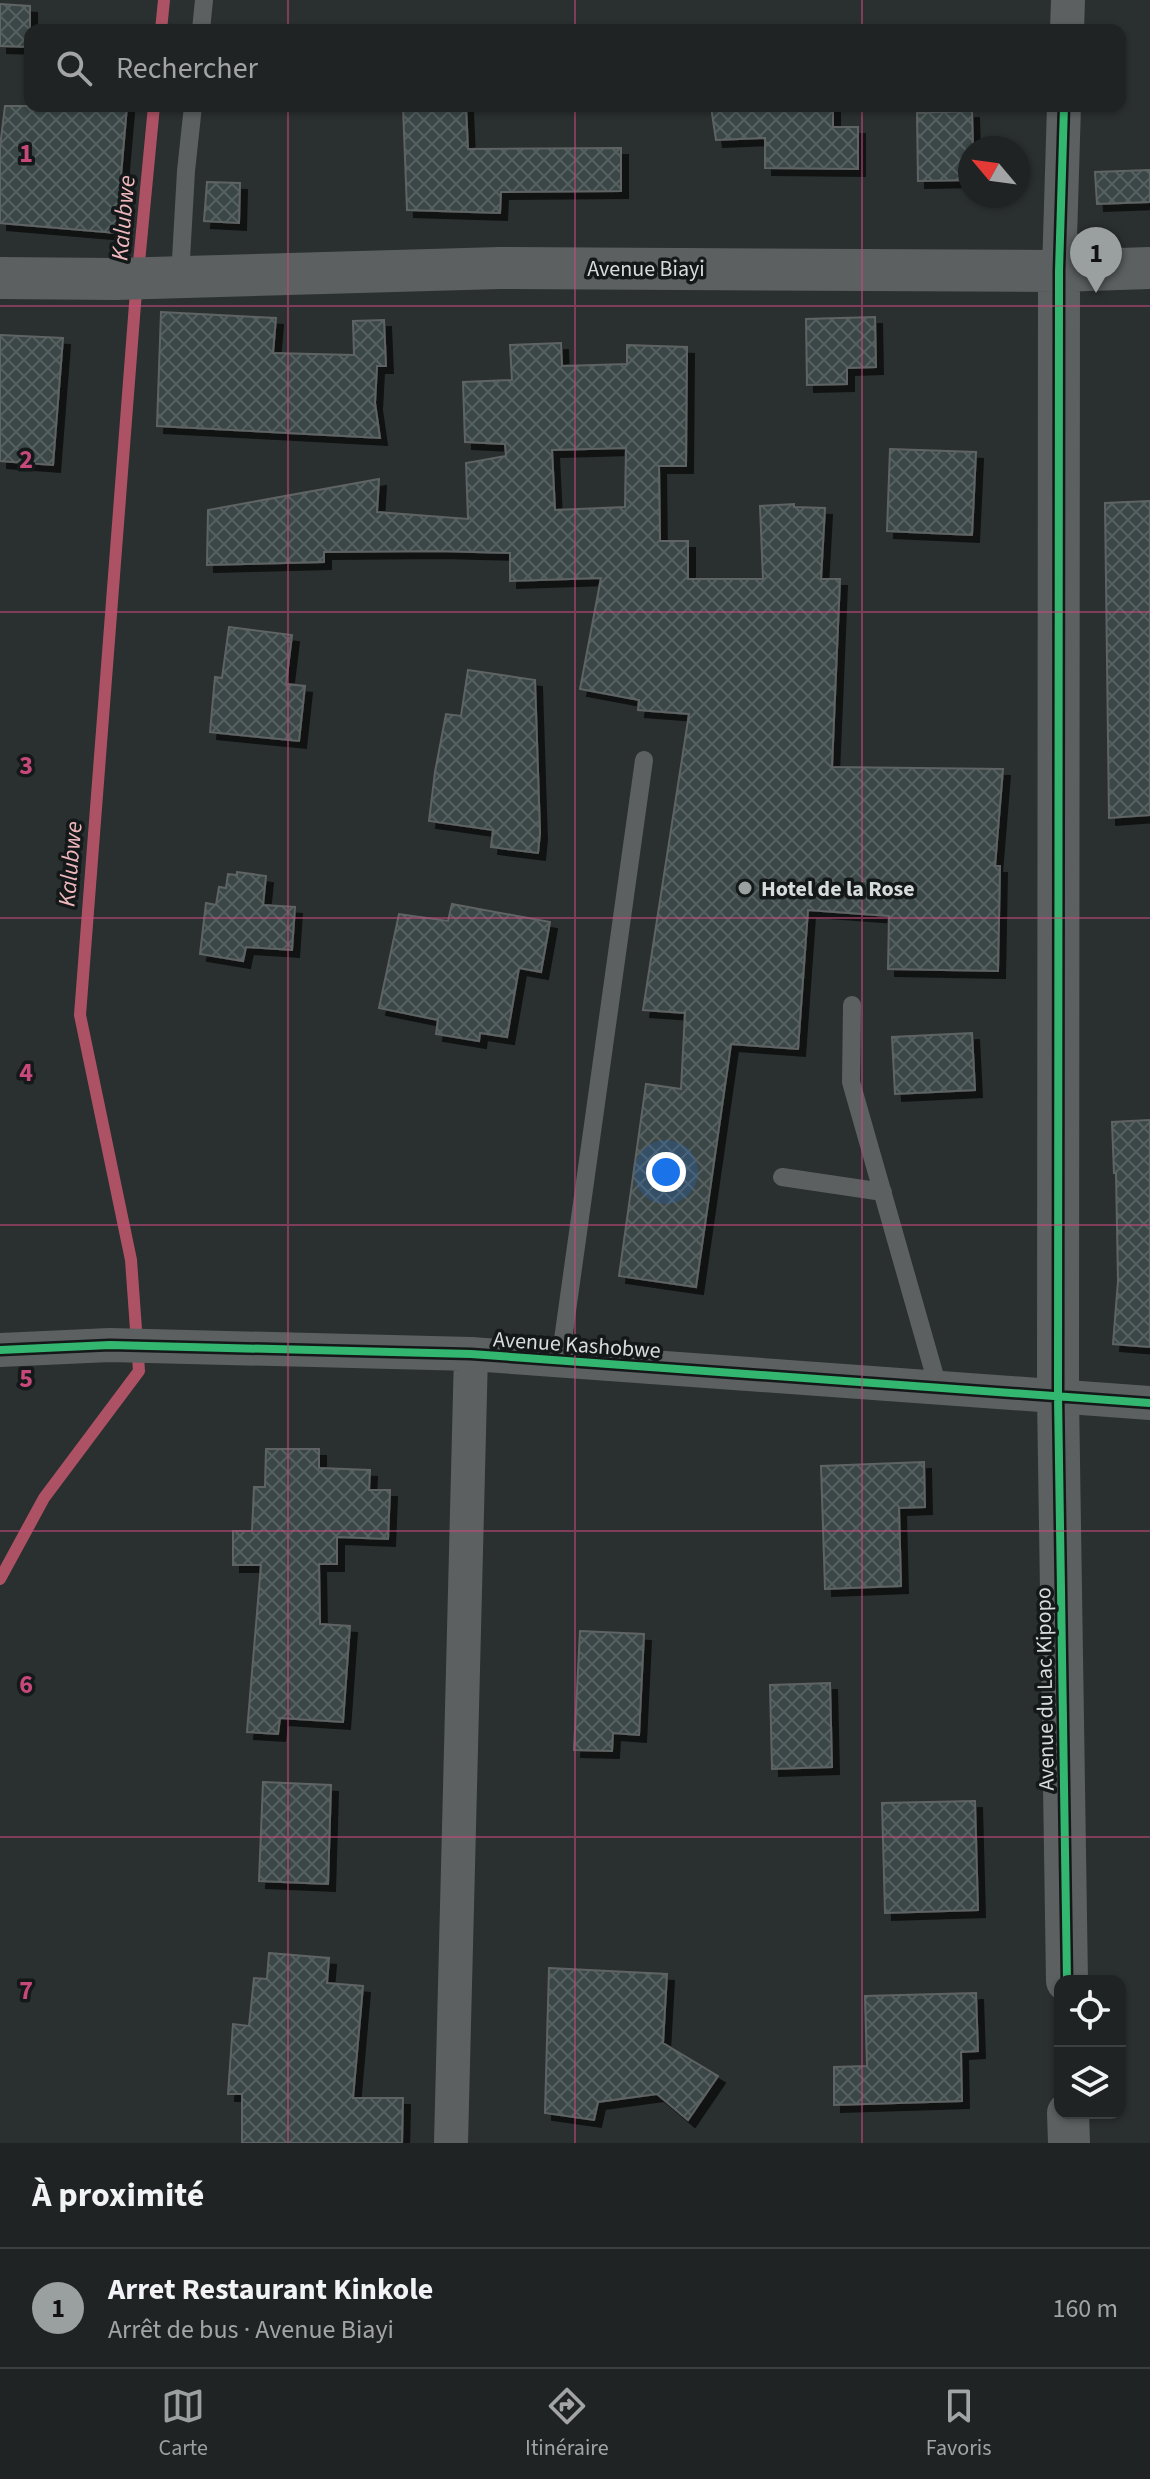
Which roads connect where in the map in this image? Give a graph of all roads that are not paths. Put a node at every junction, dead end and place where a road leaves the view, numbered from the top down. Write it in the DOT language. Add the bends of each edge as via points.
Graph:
graph roads {
  1 [pos="204,0"];
  2 [pos="1068,0"];
  3 [pos="202,24"];
  4 [pos="1067,24"];
  5 [pos="192,112"];
  6 [pos="1064,112"];
  7 [pos="1150,268"];
  8 [pos="1059,271"];
  9 [pos="0,278"];
  10 [pos="146,278"];
  11 [pos="644,760"];
  12 [pos="852,1005"];
  13 [pos="782,1177"];
  14 [pos="883,1192"];
  15 [pos="0,1350"];
  16 [pos="471,1354"];
  17 [pos="560,1361"];
  18 [pos="938,1387"];
  19 [pos="1058,1396"];
  20 [pos="1150,1403"];
  21 [pos="1067,1975"];
  22 [pos="1068,2119"];
  23 [pos="451,2143"];
  24 [pos="1069,2143"];
  1 -- 3 [label="lane"];
  2 -- 4 [label="street"];
  5 -- 10 [label="lane" via="186,171"];
  6 -- 8 [label="street"];
  7 -- 8 [label="street, Avenue Biayi"];
  8 -- 10 [label="street, Avenue Biayi" via="500,268"];
  8 -- 19 [label="street, Avenue du Lac Kipopo"];
  9 -- 10 [label="street, Avenue Biayi"];
  11 -- 17 [label="lane"];
  12 -- 14 [label="lane" via="851,1082"];
  13 -- 14 [label="lane"];
  14 -- 18 [label="lane"];
  15 -- 16 [label="street, Avenue Kashobwe" via="110,1345"];
  16 -- 17 [label="street, Avenue Kashobwe"];
  16 -- 23 [label="street"];
  17 -- 18 [label="street, Avenue Kashobwe"];
  18 -- 19 [label="street, Avenue Kashobwe"];
  19 -- 20 [label="street, Avenue Kashobwe"];
  19 -- 21 [label="street, Avenue du Lac Kipopo"];
  22 -- 24 [label="street"];
}
